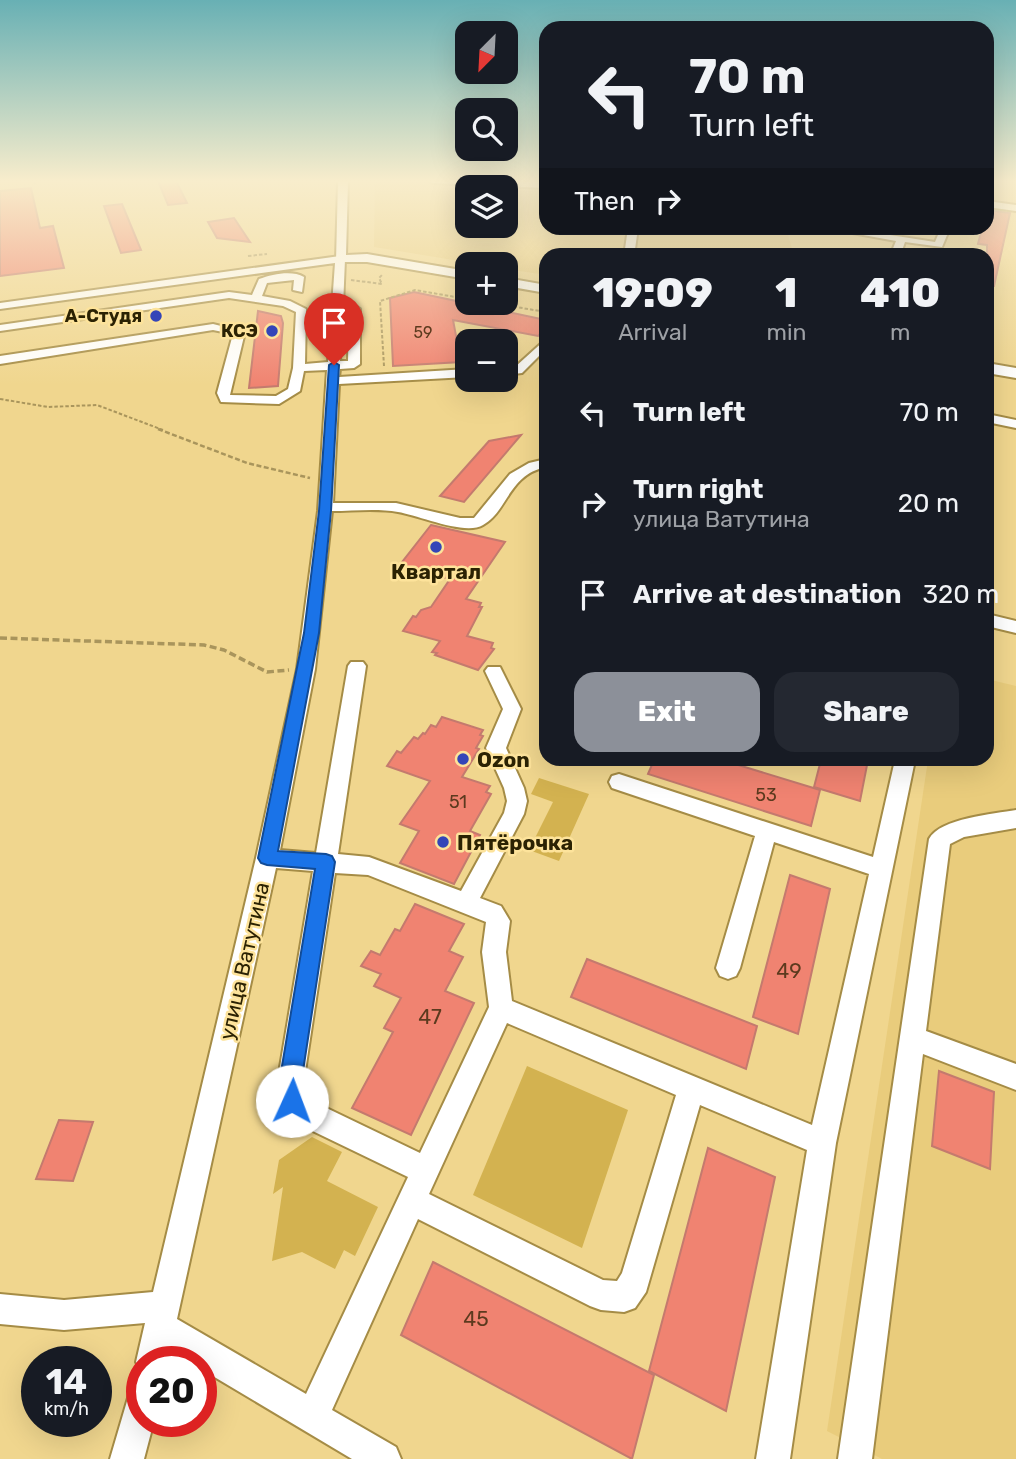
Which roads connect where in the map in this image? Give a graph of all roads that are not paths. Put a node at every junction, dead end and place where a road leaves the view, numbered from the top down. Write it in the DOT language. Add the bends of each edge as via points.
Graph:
graph roads {
  1 [pos="340,249"];
  2 [pos="340,259"];
  3 [pos="455,273"];
  4 [pos="518,284"];
  5 [pos="138,287"];
  6 [pos="539,288"];
  7 [pos="298,290"];
  8 [pos="256,298"];
  9 [pos="0,306"];
  10 [pos="144,307"];
  11 [pos="0,328"];
  12 [pos="539,349"];
  13 [pos="0,360"];
  14 [pos="299,368"];
  15 [pos="994,369"];
  16 [pos="518,370"];
  17 [pos="334,373"];
  18 [pos="1016,373"];
  19 [pos="455,374"];
  20 [pos="994,419"];
  21 [pos="1016,424"];
  22 [pos="539,463"];
  23 [pos="325,506"];
  24 [pos="994,622"];
  25 [pos="1016,627"];
  26 [pos="357,666"];
  27 [pos="494,671"];
  28 [pos="904,766"];
  29 [pos="619,782"];
  30 [pos="1016,819"];
  31 [pos="768,831"];
  32 [pos="267,858"];
  33 [pos="326,862"];
  34 [pos="881,869"];
  35 [pos="466,903"];
  36 [pos="728,968"];
  37 [pos="501,1008"];
  38 [pos="913,1038"];
  39 [pos="1016,1077"];
  40 [pos="691,1088"];
  41 [pos="822,1143"];
  42 [pos="426,1171"];
  43 [pos="412,1201"];
  44 [pos="0,1309"];
  45 [pos="163,1316"];
  46 [pos="156,1346"];
  47 [pos="312,1417"];
  48 [pos="133,1437"];
  49 [pos="859,1452"];
  50 [pos="127,1459"];
  51 [pos="384,1459"];
  52 [pos="773,1459"];
  1 -- 2 [label="main road, улица Ватутина"];
  2 -- 3 [label="main road" via="368,258"];
  2 -- 5 [label="street"];
  2 -- 17 [label="street, улица Ватутина"];
  4 -- 6 [label="main road"];
  5 -- 9 [label="street"];
  5 -- 10 [label="street"];
  7 -- 8 [label="street" via="299,277 275,278 263,281"];
  8 -- 10 [label="street" via="229,295"];
  8 -- 14 [label="street" via="302,311"];
  10 -- 11 [label="street"];
  12 -- 16 [label="street"];
  13 -- 14 [label="street" via="213,327 239,332 225,399 286,398 294,391"];
  14 -- 17 [label="street"];
  15 -- 18 [label="main road"];
  17 -- 19 [label="street" via="384,378"];
  17 -- 23 [label="street, улица Ватутина"];
  20 -- 21 [label="street"];
  22 -- 23 [label="street" via="519,472 478,522 460,523 396,507"];
  23 -- 32 [label="street, улица Ватутина" via="306,669"];
  24 -- 25 [label="street"];
  26 -- 33 [label="street"];
  27 -- 35 [label="street" via="512,709 496,748 517,801"];
  28 -- 34 [label="street"];
  29 -- 31 [label="street"];
  30 -- 38 [label="street" via="960,829 940,839"];
  31 -- 34 [label="street"];
  31 -- 36 [label="street"];
  32 -- 33 [label="street"];
  32 -- 45 [label="street, улица Ватутина"];
  33 -- 35 [label="street" via="369,866"];
  33 -- 42 [label="street" via="290,1084 292,1101 304,1112"];
  34 -- 41 [label="street"];
  35 -- 37 [label="street" via="492,913 498,921 494,952"];
  37 -- 40 [label="street"];
  37 -- 42 [label="street"];
  38 -- 39 [label="street"];
  38 -- 49 [label="street"];
  40 -- 41 [label="street"];
  40 -- 43 [label="street" via="635,1281 624,1297 601,1295"];
  41 -- 52 [label="street"];
  42 -- 43 [label="street"];
  43 -- 47 [label="street"];
  44 -- 45 [label="street"];
  45 -- 46 [label="street, улица Ватутина"];
  45 -- 47 [label="street"];
  47 -- 51 [label="street"];
  48 -- 50 [label="street"];
}
